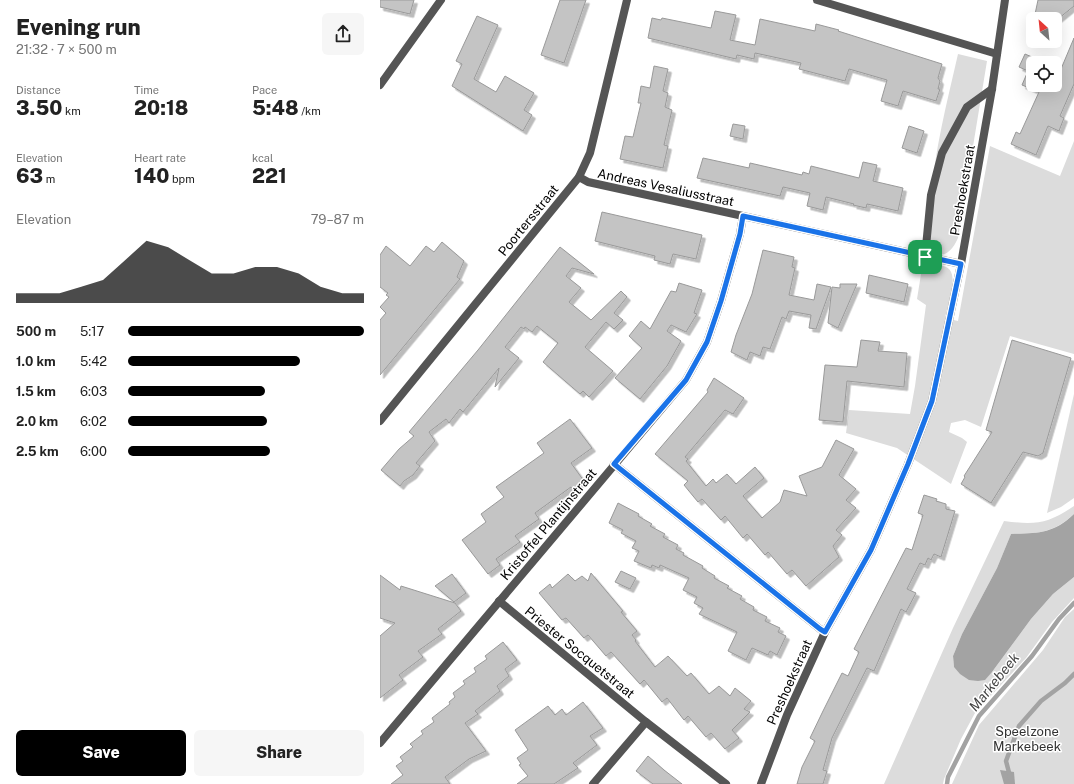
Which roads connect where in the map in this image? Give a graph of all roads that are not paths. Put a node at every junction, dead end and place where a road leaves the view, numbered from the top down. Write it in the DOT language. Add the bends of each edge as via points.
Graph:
graph roads {
  1 [pos="441,0"];
  2 [pos="627,0"];
  3 [pos="817,0"];
  4 [pos="1005,0"];
  5 [pos="997,54"];
  6 [pos="380,85"];
  7 [pos="992,89"];
  8 [pos="579,177"];
  9 [pos="743,216"];
  10 [pos="925,257"];
  11 [pos="961,264"];
  12 [pos="380,421"];
  13 [pos="614,464"];
  14 [pos="499,601"];
  15 [pos="825,632"];
  16 [pos="646,722"];
  17 [pos="380,743"];
  18 [pos="593,784"];
  19 [pos="726,784"];
  20 [pos="761,784"];
  1 -- 6 [label="street"];
  2 -- 8 [label="street, Poortersstraat" via="590,153"];
  3 -- 5 [label="street"];
  4 -- 5 [label="street, Preshoekstraat"];
  5 -- 7 [label="street, Preshoekstraat"];
  7 -- 10 [label="street, Preshoekstraat" via="967,107 942,153 931,195"];
  7 -- 11 [label="street, Preshoekstraat"];
  8 -- 9 [label="street, Andreas Vesaliusstraat" via="588,182"];
  8 -- 12 [label="street, Poortersstraat"];
  9 -- 10 [label="street, Andreas Vesaliusstraat"];
  9 -- 13 [label="street, Kristoffel Plantijnstraat" via="721,301 707,342 686,380"];
  10 -- 11 [label="street, Andreas Vesaliusstraat"];
  11 -- 15 [label="street, Preshoekstraat" via="932,401 871,550"];
  13 -- 14 [label="street, Kristoffel Plantijnstraat"];
  13 -- 15 [label="street"];
  14 -- 16 [label="street, Priester Socquetstraat"];
  14 -- 17 [label="street, Kristoffel Plantijnstraat"];
  15 -- 20 [label="street, Preshoekstraat" via="787,715"];
  16 -- 18 [label="street"];
  16 -- 19 [label="street, Priester Socquetstraat"];
}
